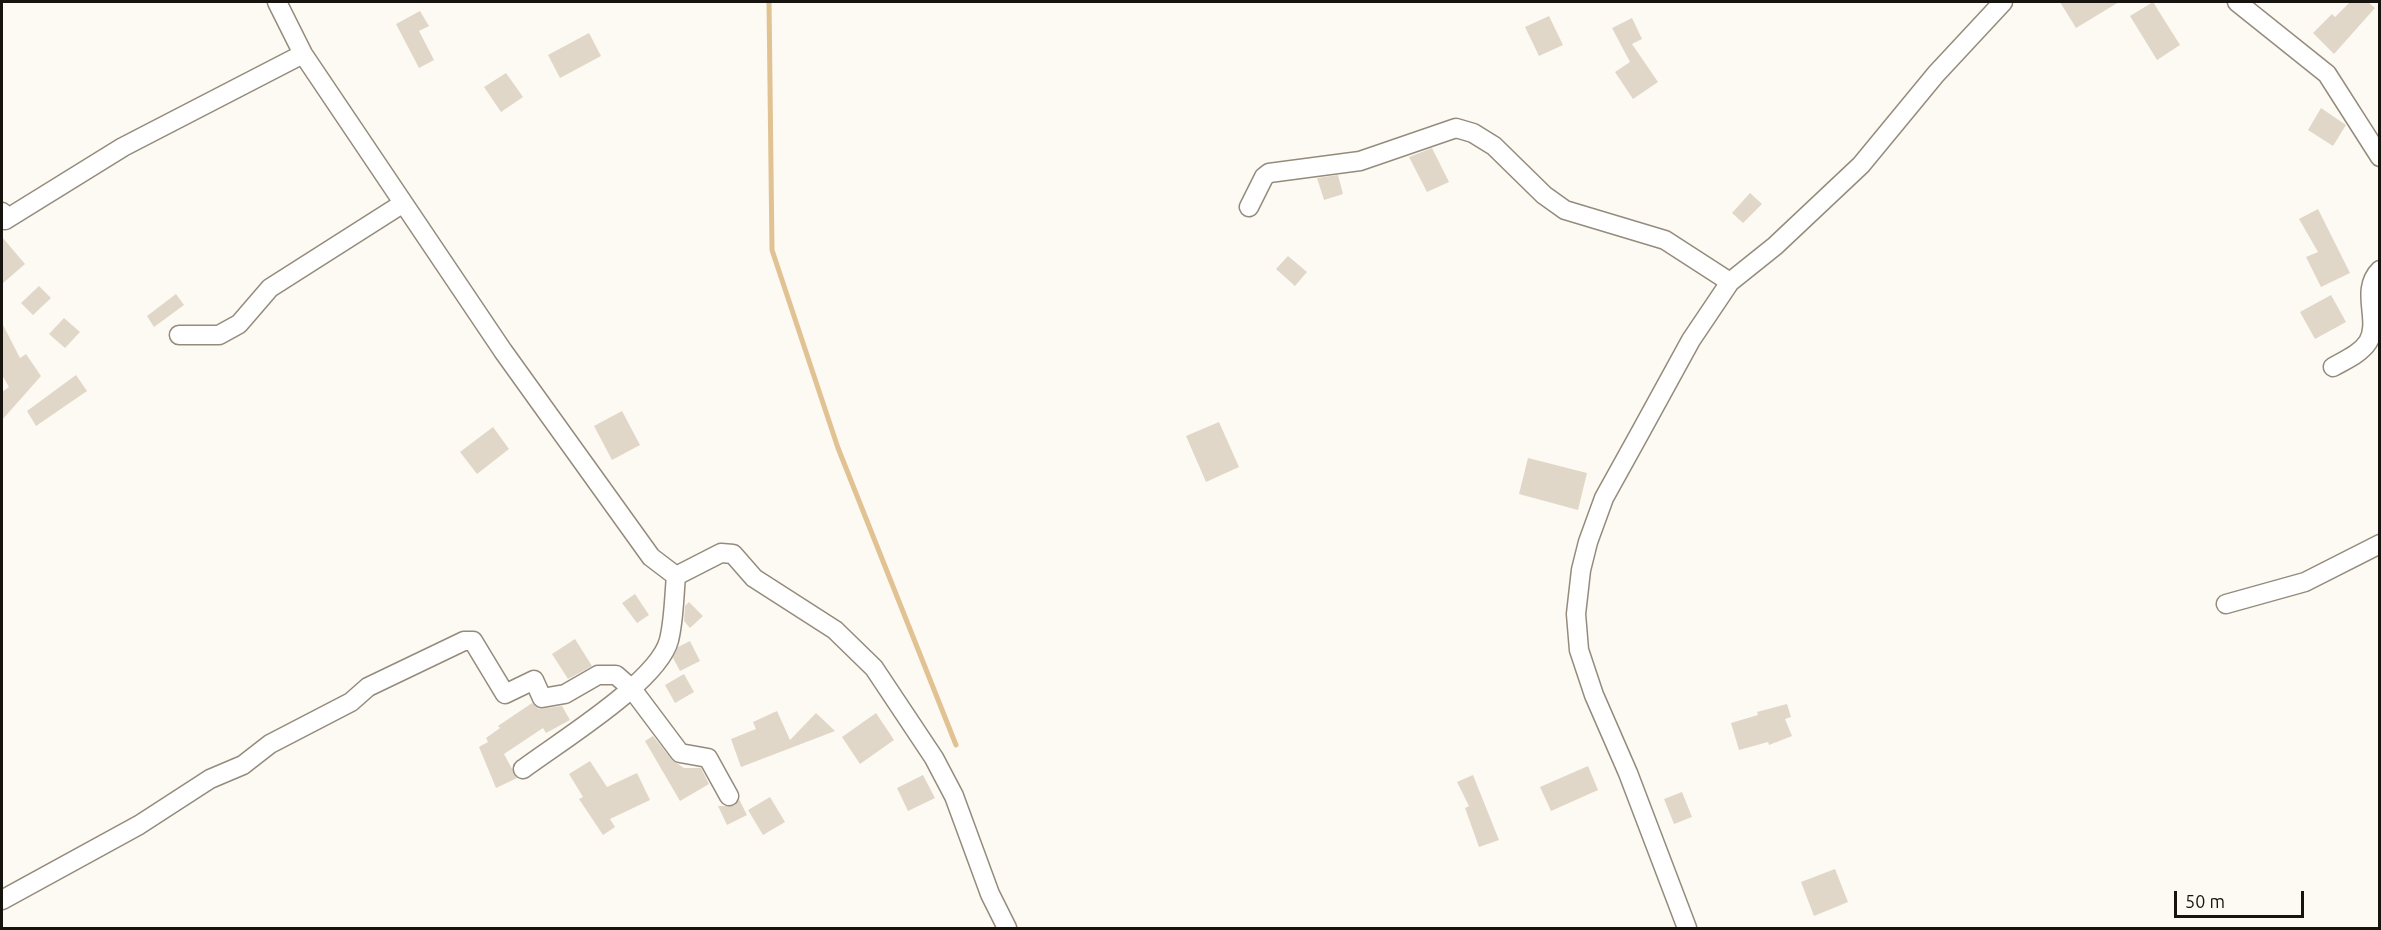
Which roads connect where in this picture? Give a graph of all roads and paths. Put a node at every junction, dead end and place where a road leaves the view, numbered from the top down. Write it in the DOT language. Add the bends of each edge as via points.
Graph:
graph roads {
  1 [pos="277,2"];
  2 [pos="2003,2"];
  3 [pos="2237,2"];
  4 [pos="303,54"];
  5 [pos="2379,157"];
  6 [pos="402,204"];
  7 [pos="1249,207"];
  8 [pos="3,218"];
  9 [pos="2379,270"];
  10 [pos="1730,282"];
  11 [pos="179,335"];
  12 [pos="2333,367"];
  13 [pos="2379,544"];
  14 [pos="676,576"];
  15 [pos="2226,604"];
  16 [pos="632,689"];
  17 [pos="523,768"];
  18 [pos="729,796"];
  19 [pos="2,900"];
  20 [pos="1007,928"];
  21 [pos="1688,928"];
  1 -- 4 [label="street"];
  2 -- 10 [label="street" via="1936,74 1861,165"];
  3 -- 5 [label="street" via="2327,74"];
  4 -- 6 [label="street"];
  4 -- 8 [label="street" via="123,147"];
  6 -- 11 [label="street" via="270,288 239,324 219,335"];
  6 -- 14 [label="street" via="651,557"];
  7 -- 10 [label="street" via="1269,173 1360,161 1456,128 1494,146 1565,210 1665,240"];
  9 -- 12 [label="street" via="2370,292 2374,328 2370,341 2361,351"];
  10 -- 21 [label="street" via="1691,339 1604,498 1581,570 1576,614 1579,650 1594,695"];
  13 -- 15 [label="street" via="2305,582"];
  14 -- 16 [label="street" via="669,641 660,659"];
  14 -- 20 [label="street" via="721,553 734,554 754,578 834,630 874,668 934,758 954,796 990,894"];
  16 -- 17 [label="street"];
  16 -- 18 [label="street" via="680,753 708,758"];
  16 -- 19 [label="street" via="616,675 598,675 565,694 542,698 534,680 505,694 472,641 464,641 368,687 351,702 270,744 243,765 210,779 139,825"];
}
